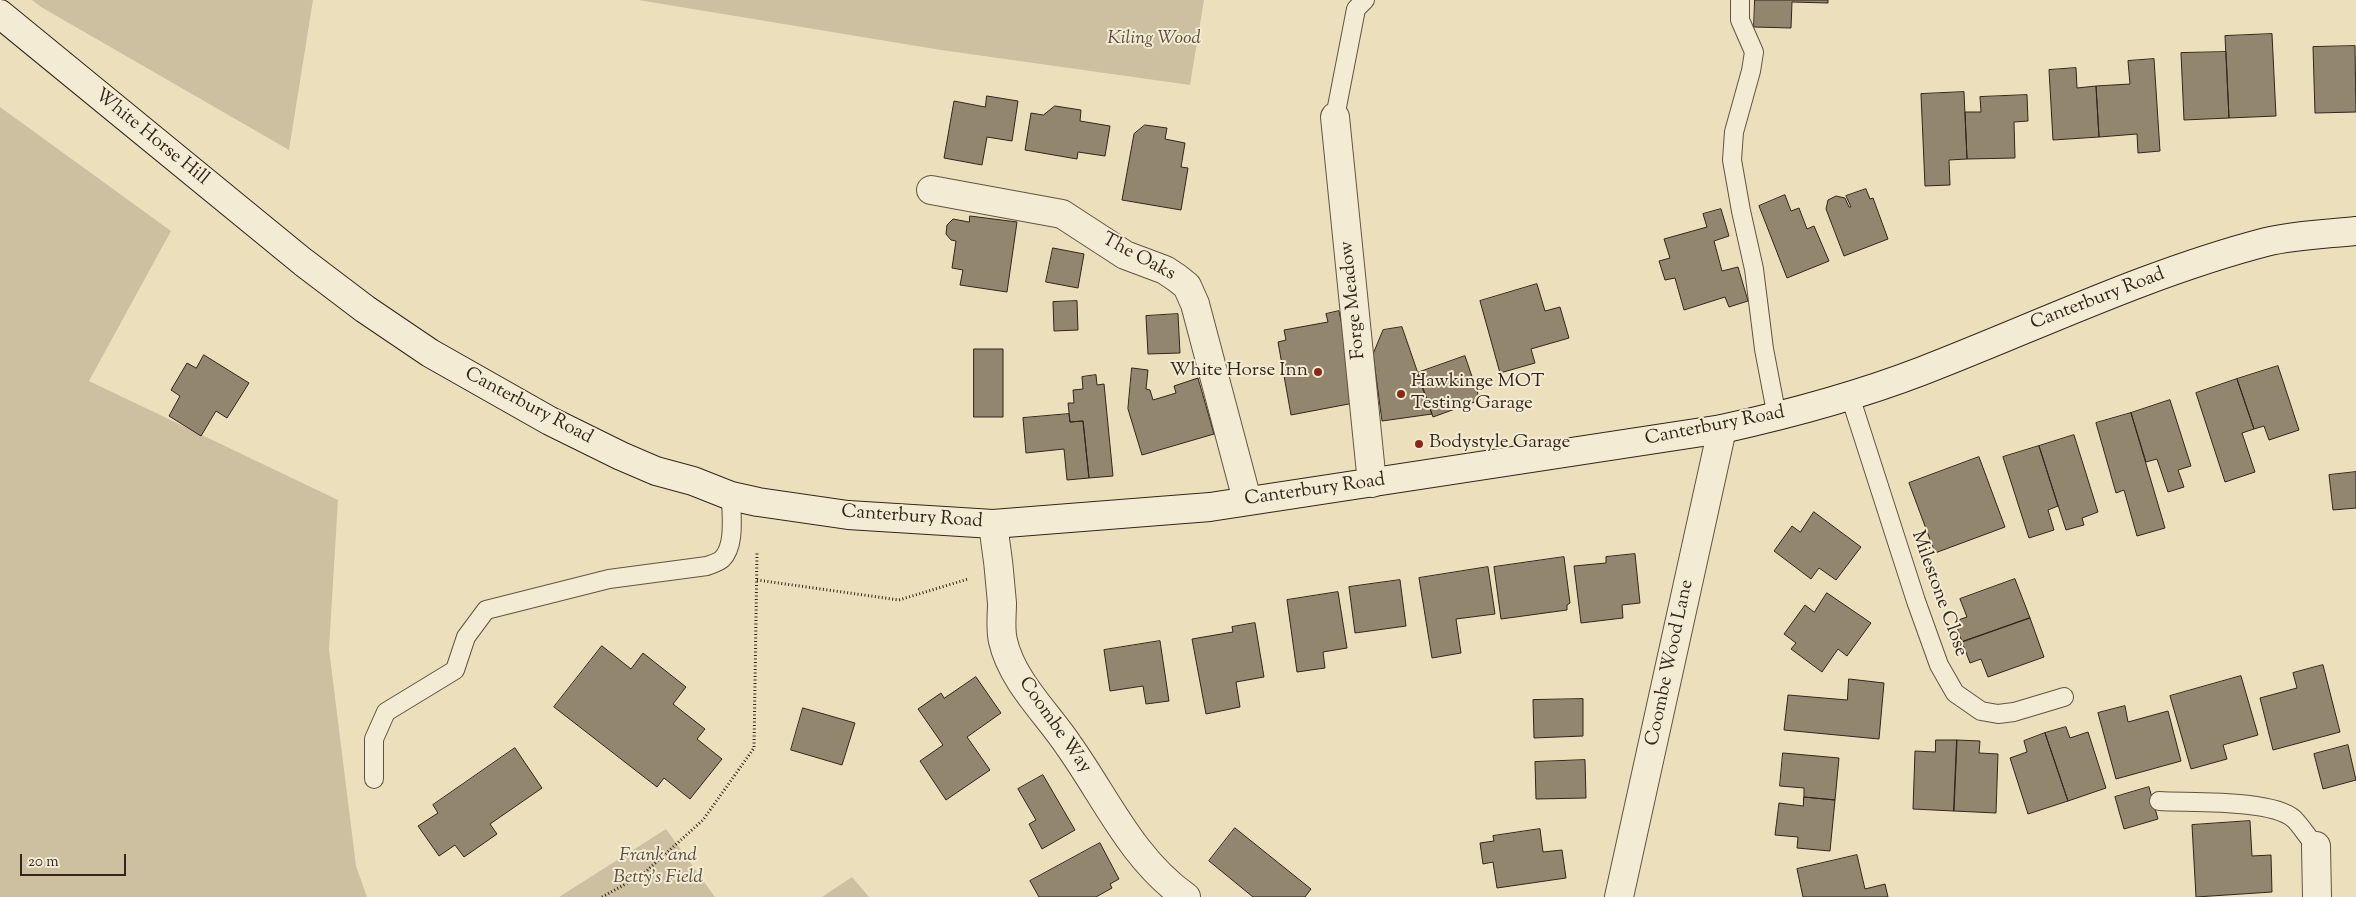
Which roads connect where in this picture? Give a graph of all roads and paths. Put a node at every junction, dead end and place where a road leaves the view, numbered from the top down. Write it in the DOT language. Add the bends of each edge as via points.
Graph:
graph roads {
  1 [pos="1365,0"];
  2 [pos="1740,0"];
  3 [pos="0,14"];
  4 [pos="1335,117"];
  5 [pos="931,190"];
  6 [pos="2356,232"];
  7 [pos="303,262"];
  8 [pos="1850,396"];
  9 [pos="1777,417"];
  10 [pos="1722,429"];
  11 [pos="1372,483"];
  12 [pos="731,496"];
  13 [pos="1247,500"];
  14 [pos="993,524"];
  15 [pos="757,551"];
  16 [pos="1000,570"];
  17 [pos="757,580"];
  18 [pos="2064,697"];
  19 [pos="374,779"];
  20 [pos="2159,801"];
  21 [pos="2316,846"];
  22 [pos="602,897"];
  23 [pos="1186,897"];
  24 [pos="1619,897"];
  25 [pos="2317,897"];
  1 -- 4 [label="lane" via="1356,10"];
  2 -- 9 [label="lane" via="1740,20 1754,52 1734,132 1732,160"];
  3 -- 7 [label="street, White Horse Hill"];
  4 -- 11 [label="street, Forge Meadow"];
  5 -- 13 [label="street, The Oaks" via="1062,214 1125,255 1165,270 1187,286 1196,304"];
  6 -- 8 [label="street, Canterbury Road" via="2268,242 2195,264 2116,291 1921,371"];
  7 -- 12 [label="street, Canterbury Road" via="381,320 496,392 621,456"];
  8 -- 9 [label="street, Canterbury Road"];
  8 -- 18 [label="lane, Milestone Close" via="1916,601 1939,666 1955,693 1981,712 1998,714"];
  9 -- 10 [label="street, Canterbury Road"];
  10 -- 11 [label="street, Canterbury Road"];
  10 -- 24 [label="street, Coombe Wood Lane"];
  11 -- 13 [label="street, Canterbury Road"];
  12 -- 14 [label="street, Canterbury Road" via="848,515"];
  12 -- 19 [label="lane" via="728,549 721,559 708,566 609,580 486,610 466,637 456,670 386,712 374,739"];
  13 -- 14 [label="street, Canterbury Road" via="1210,507"];
  14 -- 16 [label="street, Coombe Way"];
  15 -- 17 [label="path"];
  16 -- 17 [label="path" via="899,600"];
  16 -- 23 [label="street, Coombe Way" via="1003,640 1023,684 1070,746 1131,843 1167,884"];
  17 -- 22 [label="path" via="754,748 703,820 642,875"];
  20 -- 21 [label="lane" via="2277,810 2294,819"];
  21 -- 25 [label="street"];
}
